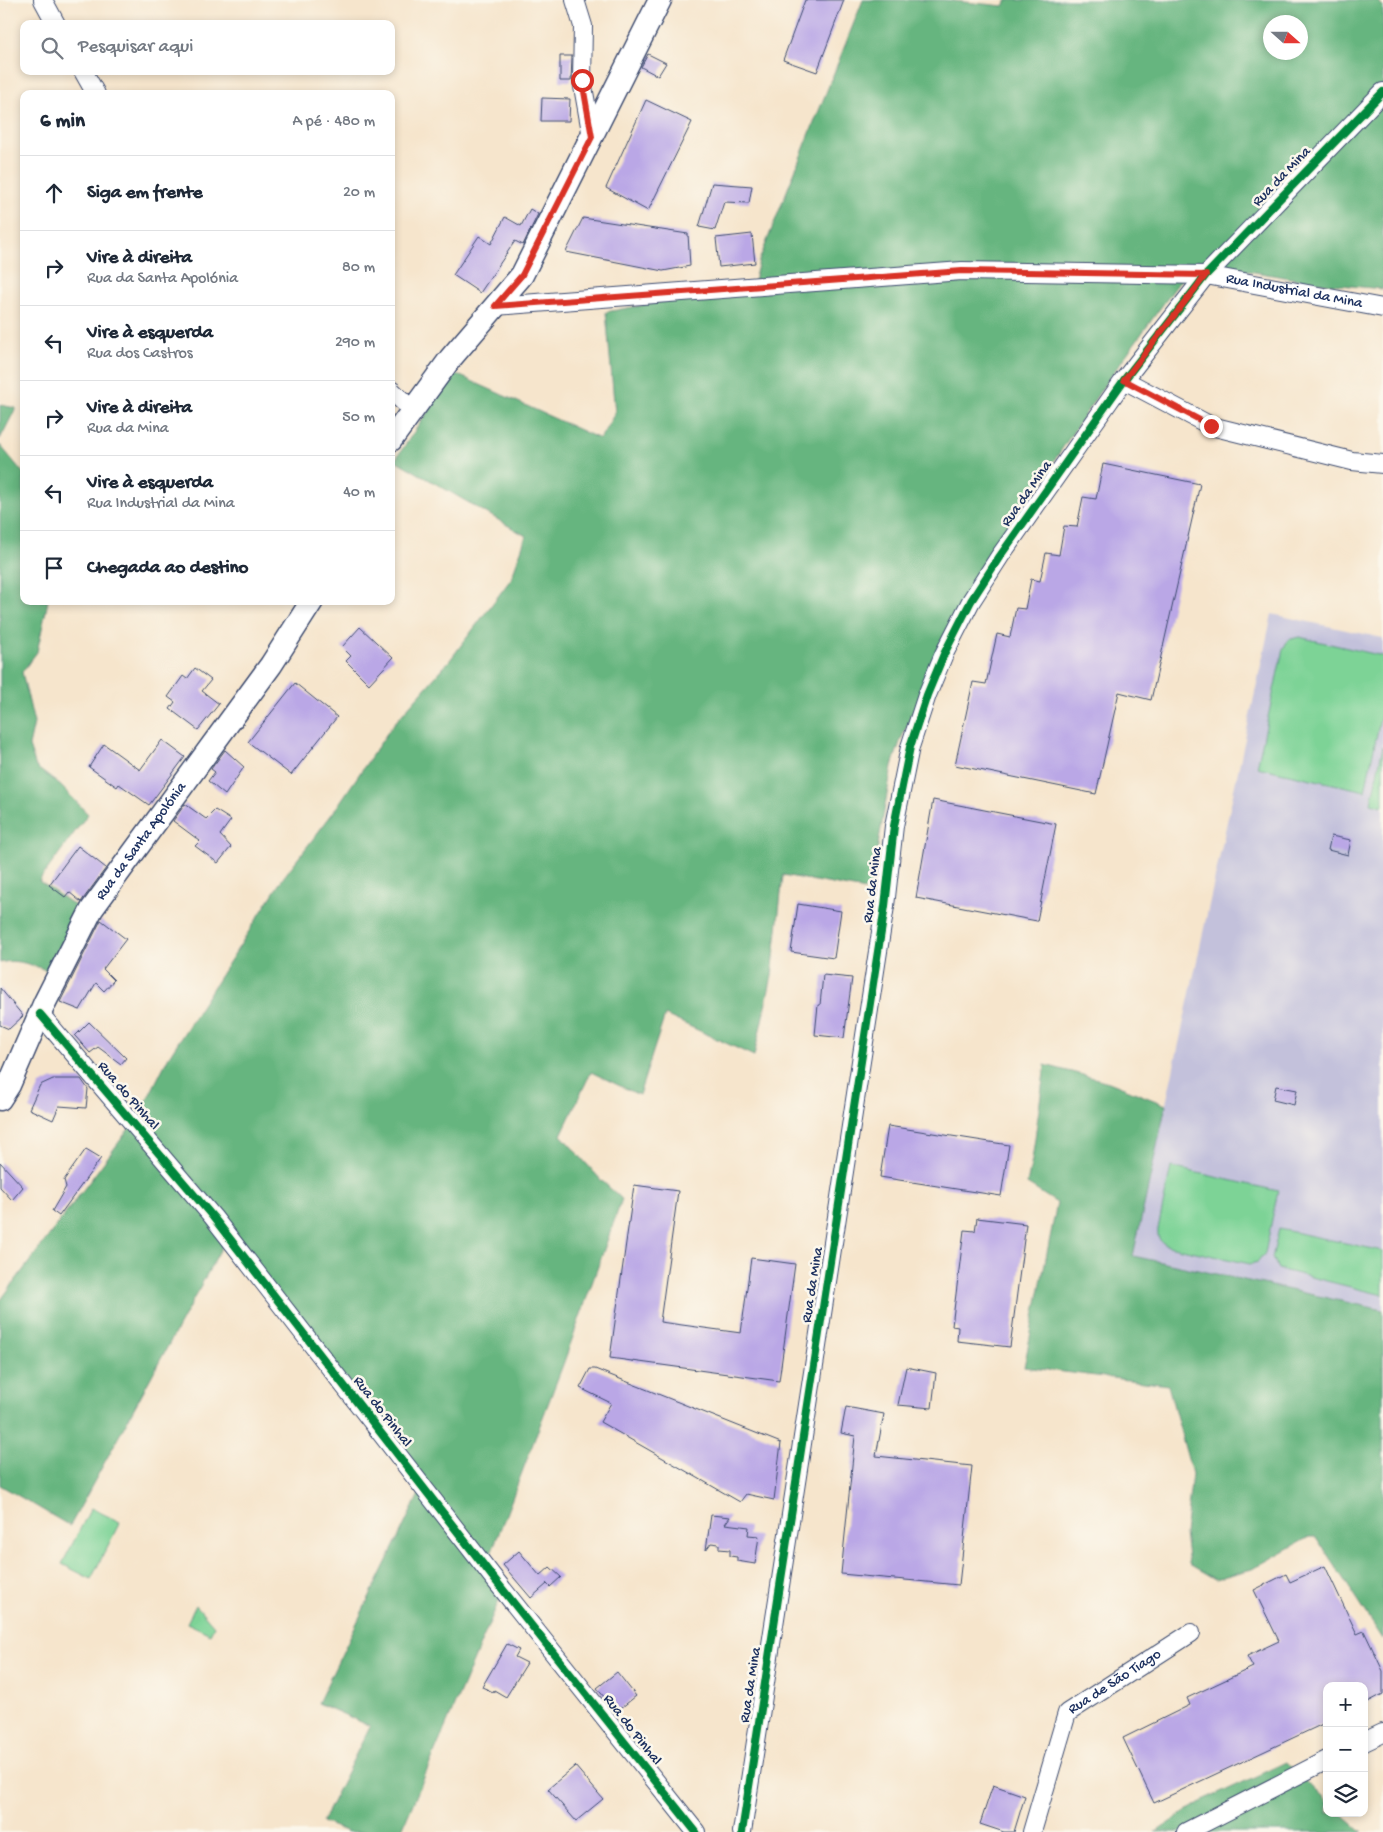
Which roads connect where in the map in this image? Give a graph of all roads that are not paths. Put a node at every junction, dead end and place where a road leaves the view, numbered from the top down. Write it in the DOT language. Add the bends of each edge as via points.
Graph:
graph roads {
  1 [pos="43,0"];
  2 [pos="575,0"];
  3 [pos="660,0"];
  4 [pos="54,20"];
  5 [pos="85,75"];
  6 [pos="94,90"];
  7 [pos="1383,92"];
  8 [pos="592,137"];
  9 [pos="1206,275"];
  10 [pos="495,306"];
  11 [pos="1383,308"];
  12 [pos="1124,380"];
  13 [pos="395,394"];
  14 [pos="412,410"];
  15 [pos="395,434"];
  16 [pos="1383,464"];
  17 [pos="309,605"];
  18 [pos="40,1014"];
  19 [pos="3,1089"];
  20 [pos="1191,1634"];
  21 [pos="1383,1732"];
  22 [pos="1368,1740"];
  23 [pos="1323,1762"];
  24 [pos="696,1832"];
  25 [pos="742,1832"];
  26 [pos="1032,1832"];
  27 [pos="1186,1832"];
  1 -- 4 [label="street"];
  2 -- 8 [label="street" via="583,26 582,80"];
  3 -- 8 [label="street"];
  5 -- 6 [label="street"];
  7 -- 9 [label="street, Rua da Mina"];
  8 -- 10 [label="street" via="522,275"];
  9 -- 10 [label="street, Rua Industrial da Mina" via="962,271"];
  9 -- 11 [label="street, Rua Industrial da Mina"];
  9 -- 12 [label="street, Rua da Mina"];
  10 -- 14 [label="street"];
  12 -- 16 [label="street" via="1211,426 1352,461"];
  12 -- 25 [label="street, Rua da Mina" via="971,601 930,686 910,747 894,826 885,906"];
  13 -- 14 [label="street"];
  14 -- 15 [label="street"];
  17 -- 18 [label="street, Rua da Santa Apolónia" via="271,665 92,909"];
  18 -- 19 [label="street, Rua da Santa Apolónia"];
  18 -- 24 [label="street, Rua do Pinhal" via="213,1217 498,1584"];
  20 -- 26 [label="street, Rua de São Tiago" via="1067,1713"];
  21 -- 22 [label="street"];
  23 -- 27 [label="street"];
}
